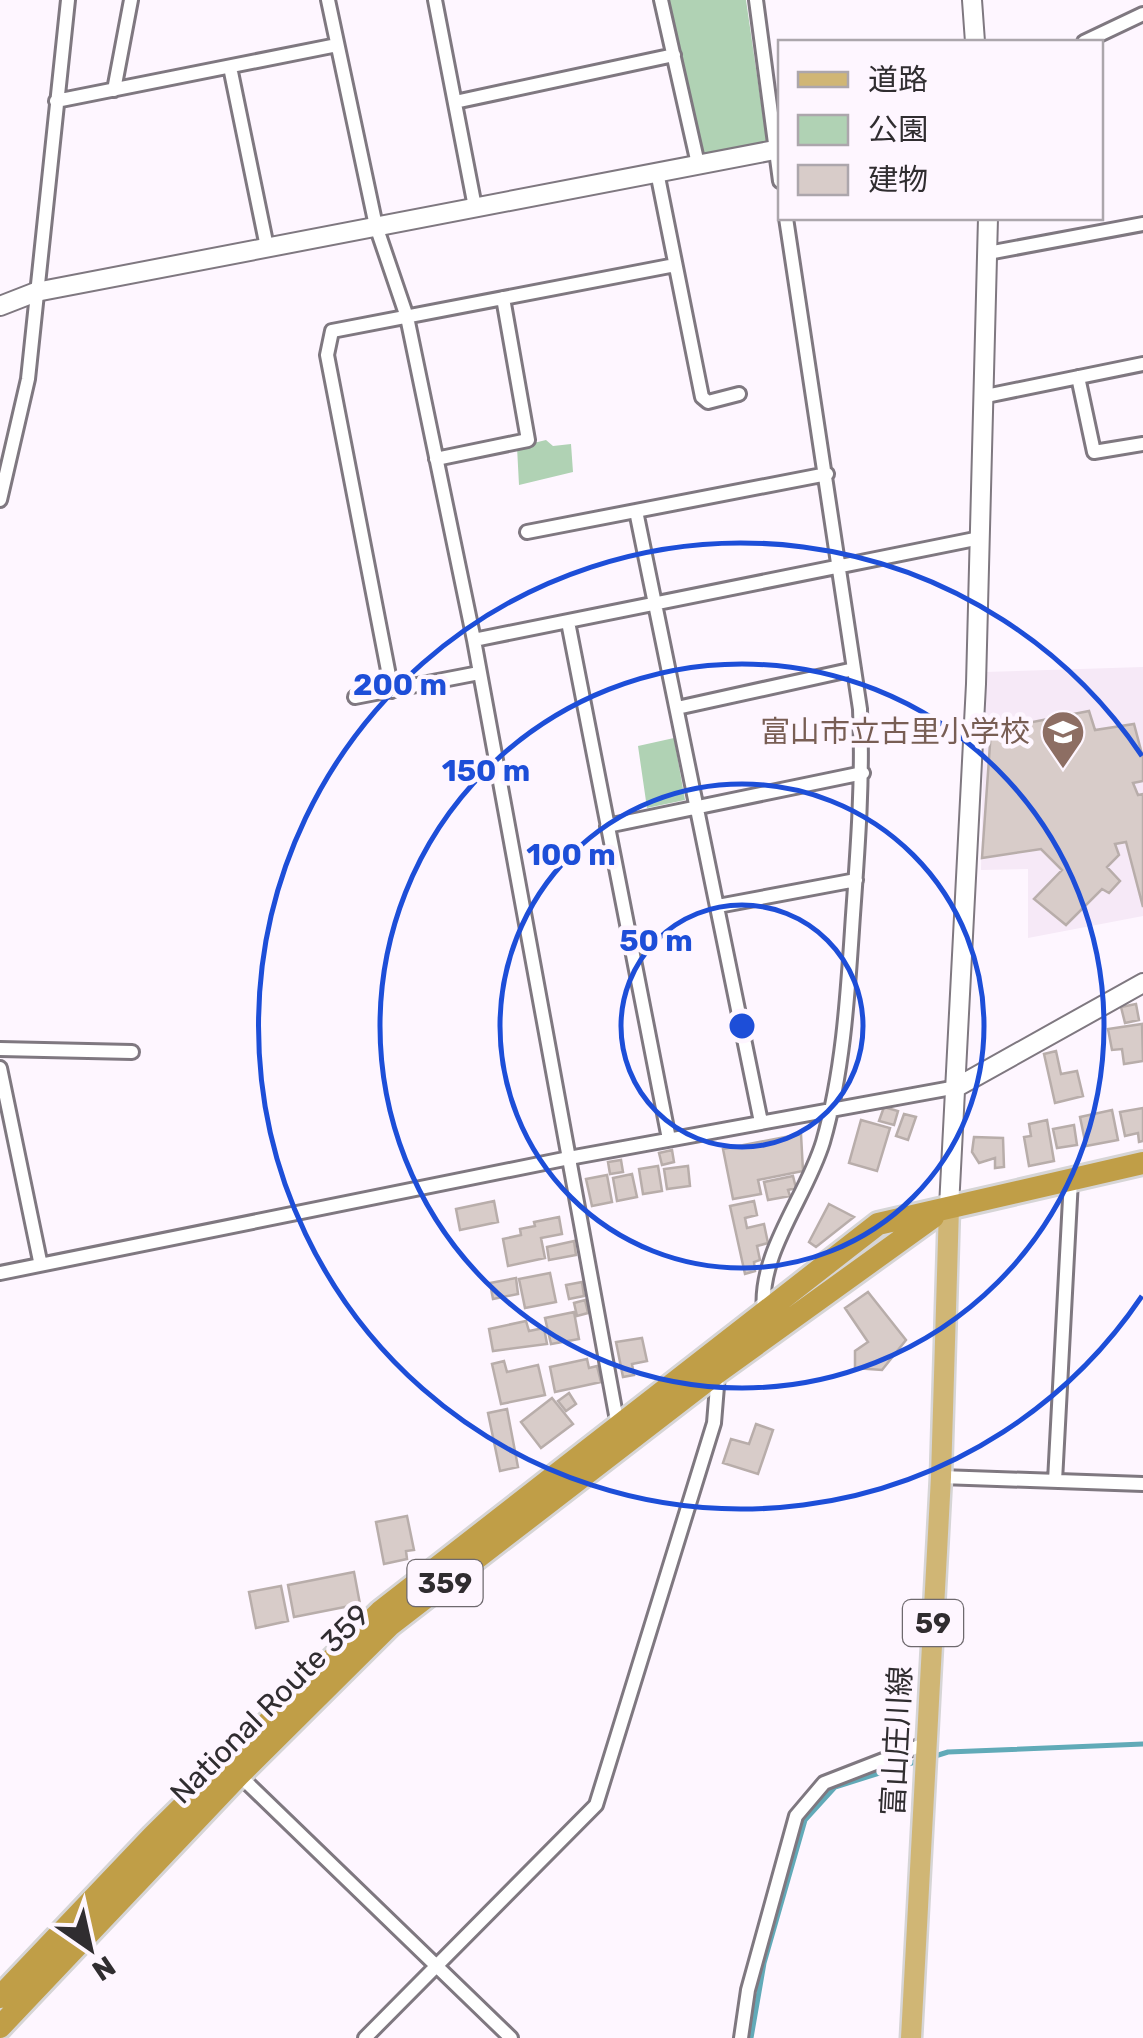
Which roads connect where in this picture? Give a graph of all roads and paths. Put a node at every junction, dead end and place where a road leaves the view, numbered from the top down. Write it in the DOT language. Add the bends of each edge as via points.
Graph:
graph roads {
  1 [pos="68,0"];
  2 [pos="131,0"];
  3 [pos="328,0"];
  4 [pos="435,0"];
  5 [pos="661,0"];
  6 [pos="756,0"];
  7 [pos="972,0"];
  8 [pos="1143,14"];
  9 [pos="975,40"];
  10 [pos="1088,40"];
  11 [pos="337,45"];
  12 [pos="674,55"];
  13 [pos="230,67"];
  14 [pos="114,90"];
  15 [pos="56,101"];
  16 [pos="455,102"];
  17 [pos="778,149"];
  18 [pos="698,164"];
  19 [pos="657,172"];
  20 [pos="474,207"];
  21 [pos="786,220"];
  22 [pos="988,220"];
  23 [pos="1143,224"];
  24 [pos="376,226"];
  25 [pos="267,247"];
  26 [pos="988,254"];
  27 [pos="676,264"];
  28 [pos="36,292"];
  29 [pos="503,298"];
  30 [pos="0,306"];
  31 [pos="407,317"];
  32 [pos="1143,364"];
  33 [pos="1078,377"];
  34 [pos="739,394"];
  35 [pos="986,396"];
  36 [pos="1143,444"];
  37 [pos="436,459"];
  38 [pos="827,474"];
  39 [pos="0,500"];
  40 [pos="636,511"];
  41 [pos="528,532"];
  42 [pos="980,538"];
  43 [pos="839,569"];
  44 [pos="656,606"];
  45 [pos="568,622"];
  46 [pos="474,640"];
  47 [pos="854,668"];
  48 [pos="479,673"];
  49 [pos="392,691"];
  50 [pos="355,697"];
  51 [pos="677,708"];
  52 [pos="862,773"];
  53 [pos="698,807"];
  54 [pos="608,826"];
  55 [pos="856,880"];
  56 [pos="718,906"];
  57 [pos="1143,983"];
  58 [pos="0,1049"];
  59 [pos="132,1052"];
  60 [pos="0,1068"];
  61 [pos="957,1087"];
  62 [pos="830,1108"];
  63 [pos="761,1122"];
  64 [pos="669,1139"];
  65 [pos="569,1158"];
  66 [pos="1143,1163"];
  67 [pos="1070,1180"];
  68 [pos="948,1207"];
  69 [pos="40,1262"];
  70 [pos="0,1273"];
  71 [pos="764,1312"];
  72 [pos="718,1372"];
  73 [pos="618,1426"];
  74 [pos="941,1477"];
  75 [pos="1055,1481"];
  76 [pos="1143,1484"];
  77 [pos="927,1743"];
  78 [pos="239,1774"];
  79 [pos="435,1967"];
  80 [pos="0,1998"];
  81 [pos="0,2028"];
  82 [pos="365,2038"];
  83 [pos="511,2038"];
  84 [pos="742,2038"];
  85 [pos="911,2038"];
  1 -- 15 [label="street"];
  2 -- 14 [label="street"];
  3 -- 11 [label="street"];
  4 -- 16 [label="street"];
  5 -- 12 [label="street"];
  6 -- 17 [label="street"];
  7 -- 9 [label="street"];
  8 -- 10 [label="street"];
  11 -- 13 [label="street"];
  11 -- 24 [label="street"];
  12 -- 16 [label="street"];
  12 -- 18 [label="street"];
  13 -- 14 [label="street"];
  13 -- 25 [label="street"];
  14 -- 15 [label="street"];
  15 -- 28 [label="street"];
  16 -- 20 [label="street"];
  17 -- 18 [label="street"];
  18 -- 19 [label="street"];
  19 -- 20 [label="street"];
  19 -- 27 [label="street"];
  20 -- 24 [label="street"];
  21 -- 38 [label="street"];
  22 -- 26 [label="street"];
  23 -- 26 [label="street"];
  24 -- 25 [label="street"];
  24 -- 31 [label="street"];
  25 -- 28 [label="street"];
  26 -- 35 [label="street"];
  27 -- 29 [label="street"];
  27 -- 34 [label="street" via="702,397 708,402"];
  28 -- 30 [label="street"];
  28 -- 39 [label="street" via="28,380"];
  29 -- 31 [label="street"];
  29 -- 37 [label="street" via="528,440"];
  31 -- 37 [label="street"];
  31 -- 49 [label="street" via="332,331 326,355"];
  32 -- 33 [label="street"];
  33 -- 35 [label="street"];
  33 -- 36 [label="street" via="1094,452"];
  35 -- 42 [label="street"];
  37 -- 46 [label="street"];
  38 -- 40 [label="street"];
  38 -- 43 [label="street"];
  40 -- 41 [label="street"];
  40 -- 44 [label="street"];
  42 -- 43 [label="street"];
  42 -- 61 [label="street"];
  43 -- 44 [label="street"];
  43 -- 47 [label="street"];
  44 -- 45 [label="street"];
  44 -- 51 [label="street"];
  45 -- 46 [label="street"];
  45 -- 54 [label="street"];
  46 -- 48 [label="street"];
  47 -- 51 [label="street"];
  47 -- 52 [label="street"];
  48 -- 49 [label="street"];
  48 -- 65 [label="street"];
  49 -- 50 [label="street"];
  51 -- 53 [label="street"];
  52 -- 53 [label="street"];
  52 -- 55 [label="street"];
  53 -- 54 [label="street"];
  53 -- 56 [label="street"];
  54 -- 64 [label="street"];
  55 -- 56 [label="street"];
  55 -- 62 [label="street" via="848,999"];
  56 -- 63 [label="street"];
  57 -- 61 [label="street"];
  58 -- 59 [label="street"];
  60 -- 69 [label="street"];
  61 -- 62 [label="street"];
  61 -- 68 [label="street"];
  62 -- 63 [label="street"];
  62 -- 71 [label="street" via="822,1143 761,1285"];
  63 -- 64 [label="street"];
  64 -- 65 [label="street"];
  65 -- 69 [label="street"];
  65 -- 73 [label="street"];
  66 -- 67 [label="highway, National Route 359 / 359"];
  67 -- 68 [label="highway, National Route 359 / 359"];
  67 -- 75 [label="street"];
  68 -- 71 [label="highway, National Route 359 / 359" via="878,1224"];
  68 -- 72 [label="highway, National Route 359 / 359"];
  68 -- 74 [label="main road, 富山庄川線 / 59"];
  69 -- 70 [label="street"];
  71 -- 73 [label="highway, National Route 359 / 359"];
  72 -- 78 [label="highway, National Route 359 / 359" via="390,1625"];
  72 -- 79 [label="street" via="714,1423 596,1805"];
  73 -- 80 [label="highway, National Route 359 / 359" via="380,1612"];
  74 -- 75 [label="street"];
  74 -- 77 [label="main road, 富山庄川線 / 59"];
  75 -- 76 [label="street"];
  77 -- 84 [label="street" via="824,1783 796,1816 748,1990"];
  77 -- 85 [label="main road, 富山庄川線 / 59"];
  78 -- 79 [label="street"];
  78 -- 81 [label="highway, National Route 359 / 359"];
  79 -- 82 [label="street"];
  79 -- 83 [label="street"];
}
